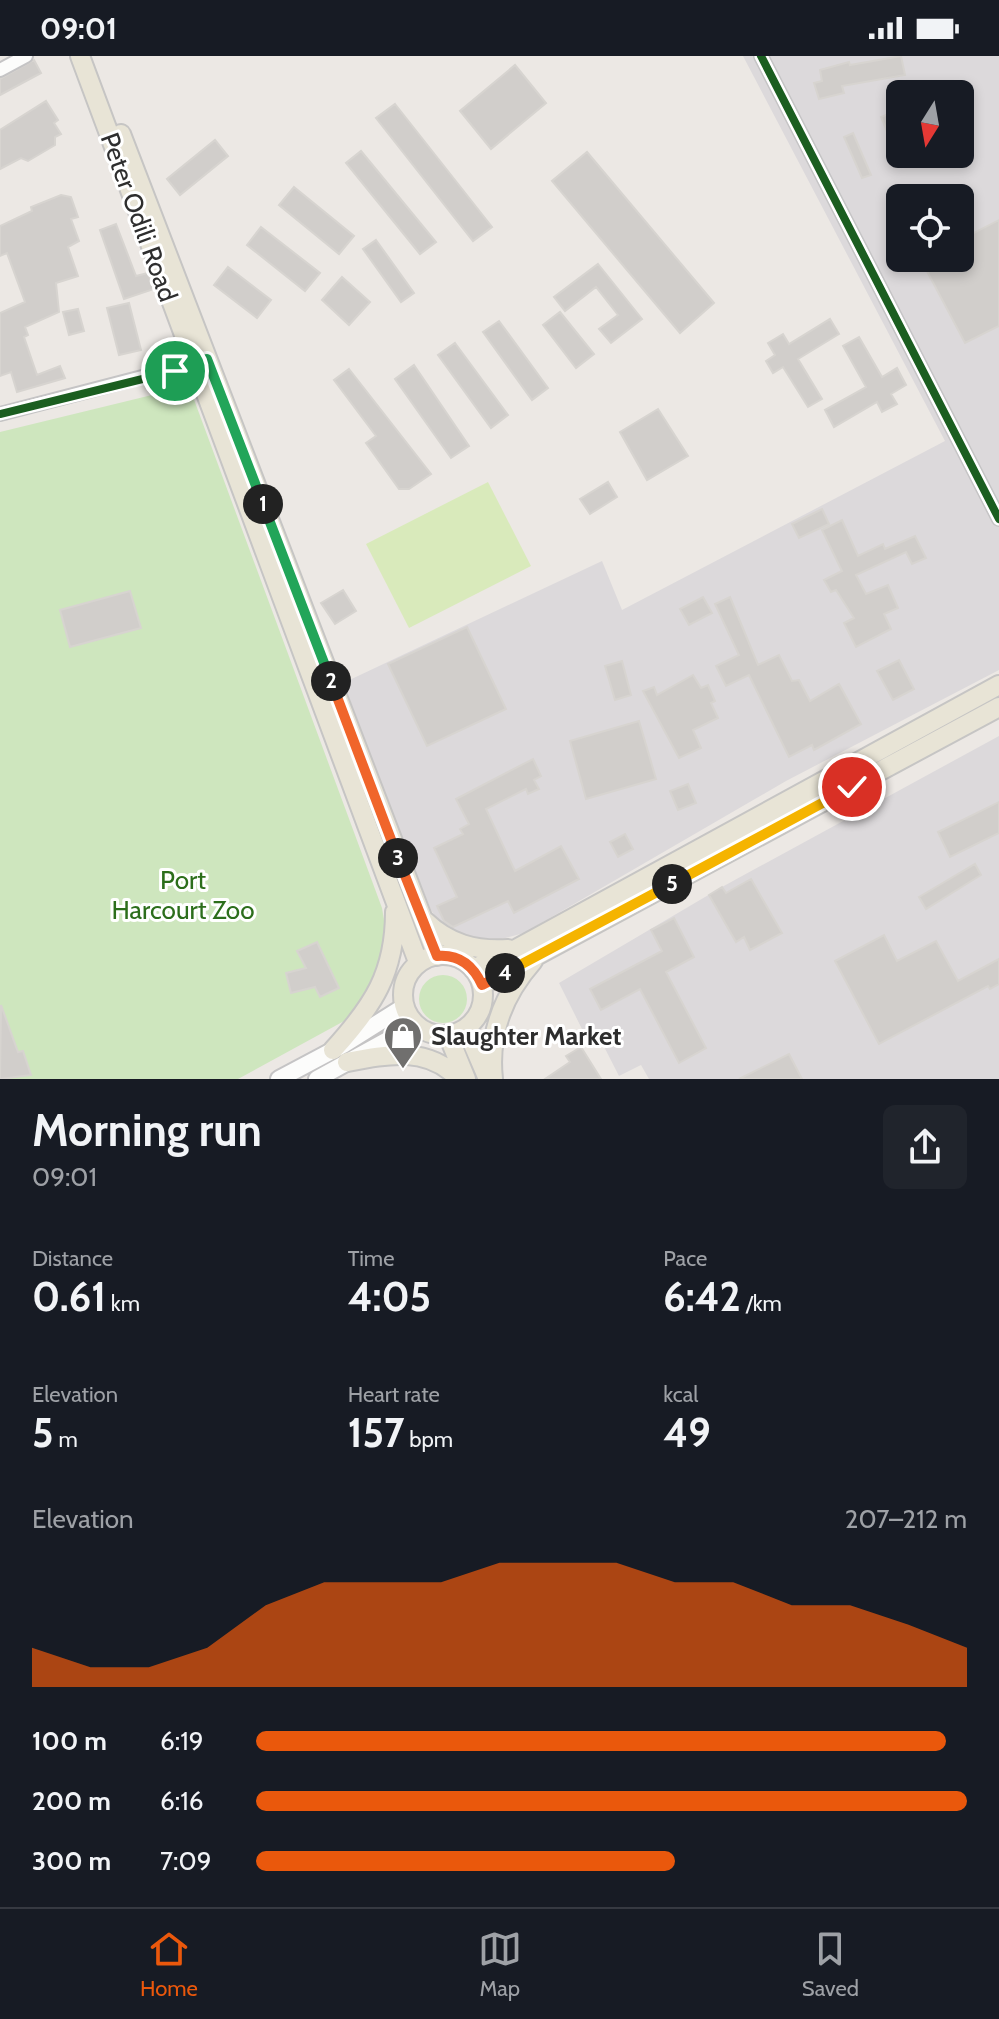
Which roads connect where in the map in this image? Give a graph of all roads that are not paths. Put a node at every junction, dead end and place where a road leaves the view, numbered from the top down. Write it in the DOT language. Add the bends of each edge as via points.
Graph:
graph roads {
  1 [pos="26,56"];
  2 [pos="80,56"];
  3 [pos="92,56"];
  4 [pos="761,56"];
  5 [pos="0,70"];
  6 [pos="201,362"];
  7 [pos="0,414"];
  8 [pos="999,519"];
  9 [pos="999,685"];
  10 [pos="999,707"];
  11 [pos="395,897"];
  12 [pos="421,917"];
  13 [pos="518,948"];
  14 [pos="537,955"];
  15 [pos="437,956"];
  16 [pos="418,962"];
  17 [pos="478,977"];
  18 [pos="405,1006"];
  19 [pos="415,1025"];
  20 [pos="466,1028"];
  21 [pos="448,1035"];
  22 [pos="340,1056"];
  23 [pos="279,1079"];
  24 [pos="317,1079"];
  25 [pos="459,1079"];
  26 [pos="466,1079"];
  27 [pos="491,1079"];
  1 -- 5 [label="street"];
  2 -- 6 [label="main road, Peter Odili Road"];
  3 -- 6 [label="main road, Peter Odili Road"];
  4 -- 8 [label="street"];
  6 -- 7 [label="street"];
  6 -- 11 [label="main road, Peter Odili Road"];
  6 -- 12 [label="main road, Peter Odili Road"];
  9 -- 13 [label="main road"];
  10 -- 14 [label="main road"];
  11 -- 16 [label="main road, Peter Odili Road"];
  11 -- 22 [label="main road" via="395,935 379,992"];
  12 -- 13 [label="main road" via="462,945"];
  12 -- 15 [label="main road, Peter Odili Road"];
  13 -- 17 [label="main road"];
  14 -- 17 [label="main road"];
  14 -- 27 [label="main road" via="507,995 497,1021"];
  15 -- 16 [label="main road"];
  15 -- 17 [label="main road" via="460,959"];
  16 -- 18 [label="main road" via="404,984"];
  17 -- 20 [label="main road" via="482,1004"];
  18 -- 19 [label="main road"];
  18 -- 22 [label="main road"];
  19 -- 21 [label="main road"];
  19 -- 22 [label="main road"];
  20 -- 21 [label="main road"];
  20 -- 27 [label="main road"];
  21 -- 26 [label="main road"];
  22 -- 23 [label="main road"];
  22 -- 24 [label="main road"];
  22 -- 25 [label="main road" via="417,1055 445,1065"];
}
